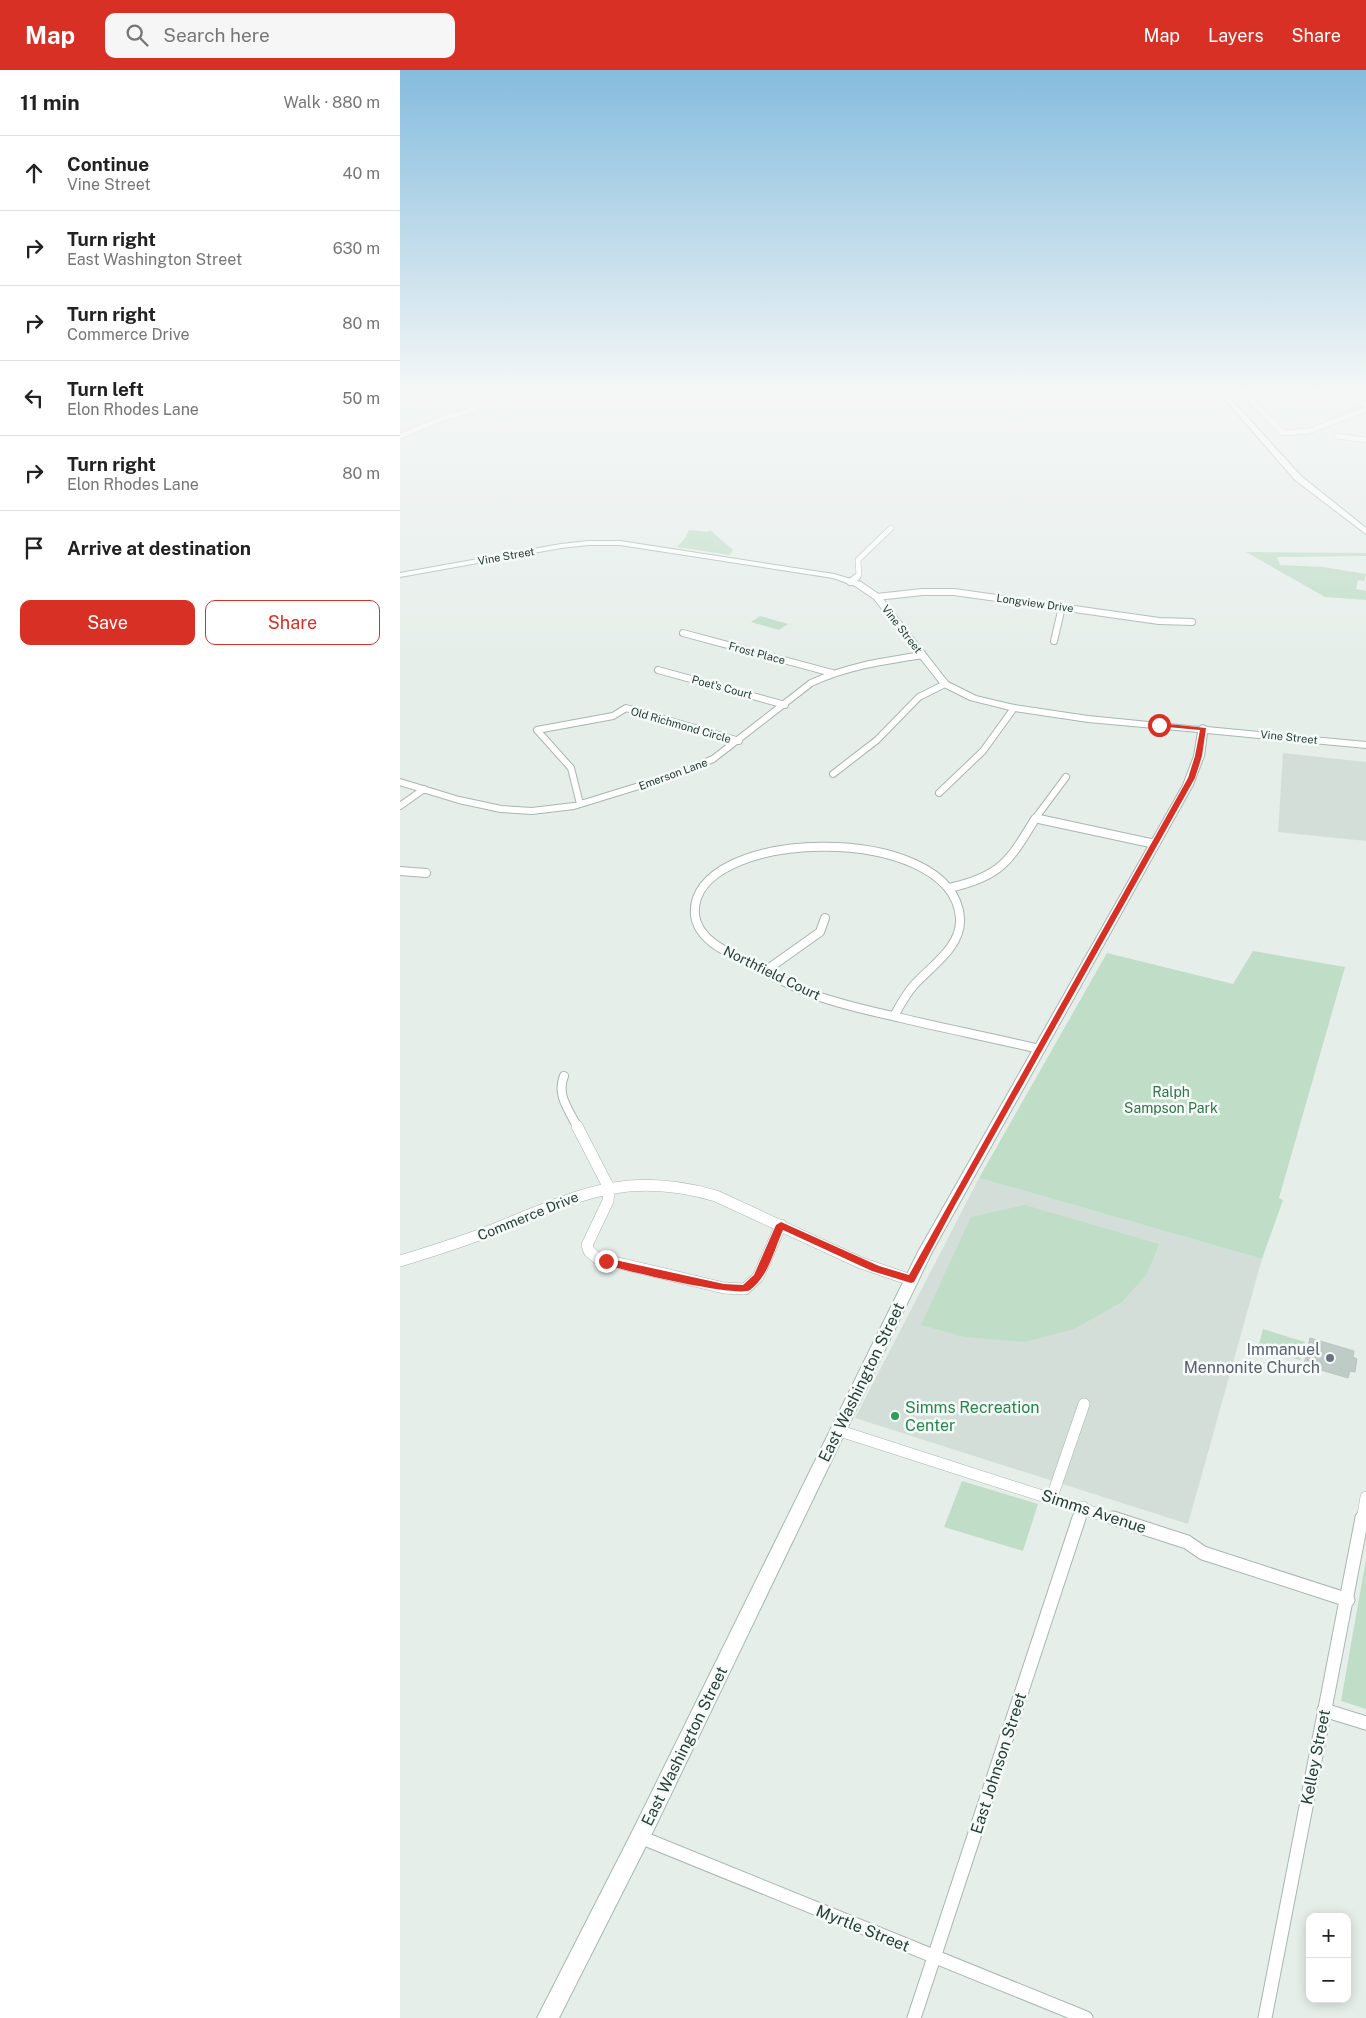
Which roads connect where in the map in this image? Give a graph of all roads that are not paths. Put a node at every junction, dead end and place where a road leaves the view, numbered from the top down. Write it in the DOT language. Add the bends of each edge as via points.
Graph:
graph roads {
  1 [pos="1299,479"];
  2 [pos="891,528"];
  3 [pos="1364,529"];
  4 [pos="400,574"];
  5 [pos="850,582"];
  6 [pos="878,597"];
  7 [pos="1062,607"];
  8 [pos="1192,622"];
  9 [pos="683,633"];
  10 [pos="1054,641"];
  11 [pos="923,655"];
  12 [pos="658,670"];
  13 [pos="832,673"];
  14 [pos="945,684"];
  15 [pos="785,705"];
  16 [pos="1014,708"];
  17 [pos="1203,728"];
  18 [pos="739,741"];
  19 [pos="1366,745"];
  20 [pos="833,774"];
  21 [pos="1066,777"];
  22 [pos="400,782"];
  23 [pos="424,789"];
  24 [pos="939,793"];
  25 [pos="580,804"];
  26 [pos="400,806"];
  27 [pos="1036,818"];
  28 [pos="1155,844"];
  29 [pos="400,871"];
  30 [pos="426,873"];
  31 [pos="949,888"];
  32 [pos="825,918"];
  33 [pos="765,971"];
  34 [pos="894,1016"];
  35 [pos="1039,1049"];
  36 [pos="564,1076"];
  37 [pos="609,1188"];
  38 [pos="781,1225"];
  39 [pos="400,1261"];
  40 [pos="911,1280"];
  41 [pos="1084,1404"];
  42 [pos="837,1430"];
  43 [pos="1052,1497"];
  44 [pos="1366,1497"];
  45 [pos="1083,1507"];
  46 [pos="1348,1600"];
  47 [pos="1324,1710"];
  48 [pos="1366,1723"];
  49 [pos="640,1837"];
  50 [pos="934,1957"];
  51 [pos="548,2018"];
  52 [pos="914,2018"];
  53 [pos="1086,2018"];
  54 [pos="1265,2018"];
  1 -- 3 [label="street"];
  2 -- 5 [label="street" via="858,560 859,575"];
  4 -- 5 [label="street, Vine Street" via="561,546 620,543 834,576"];
  5 -- 6 [label="street, Vine Street"];
  6 -- 7 [label="street, Longview Drive" via="949,592"];
  6 -- 11 [label="street, Vine Street"];
  7 -- 8 [label="street, Longview Drive" via="1159,621"];
  7 -- 10 [label="street"];
  9 -- 13 [label="street, Frost Place"];
  11 -- 13 [label="street, Emerson Lane" via="858,665"];
  11 -- 14 [label="street, Vine Street"];
  12 -- 15 [label="street, Poet's Court"];
  13 -- 15 [label="street, Emerson Lane" via="811,683"];
  14 -- 16 [label="street, Vine Street" via="973,698"];
  14 -- 20 [label="street" via="919,697 877,740"];
  15 -- 18 [label="street, Emerson Lane"];
  16 -- 17 [label="street, Vine Street" via="1088,719"];
  16 -- 24 [label="street" via="983,751"];
  17 -- 19 [label="street, Vine Street"];
  17 -- 28 [label="street, East Washington Street" via="1193,775"];
  18 -- 25 [label="street, Emerson Lane" via="699,766"];
  18 -- 25 [label="street, Old Richmond Circle" via="626,708 613,716 537,730 571,768"];
  21 -- 27 [label="street"];
  22 -- 23 [label="street, Emerson Lane"];
  23 -- 25 [label="street, Emerson Lane" via="482,806 515,811 552,810"];
  23 -- 26 [label="street"];
  27 -- 28 [label="street"];
  27 -- 31 [label="street" via="1017,852 1003,866 977,881"];
  28 -- 35 [label="street, East Washington Street"];
  29 -- 30 [label="street"];
  31 -- 33 [label="street, Northfield Court" via="936,876 911,862 890,854 859,849 783,850 732,864 702,888 696,901 696,919 702,932 717,946"];
  31 -- 34 [label="street, Northfield Court" via="960,914 956,938 948,951 910,990"];
  32 -- 33 [label="street" via="820,932"];
  33 -- 34 [label="street, Northfield Court" via="818,997"];
  34 -- 35 [label="street, Northfield Court"];
  35 -- 40 [label="street, East Washington Street"];
  36 -- 37 [label="street" via="560,1095"];
  37 -- 38 [label="street, Commerce Drive" via="657,1185 688,1189 724,1200"];
  37 -- 38 [label="street" via="608,1201 588,1240 589,1251 597,1258 724,1288 745,1289 758,1277"];
  37 -- 39 [label="street, Commerce Drive" via="559,1201 457,1244"];
  38 -- 40 [label="street, Commerce Drive" via="876,1268"];
  40 -- 42 [label="street, East Washington Street"];
  41 -- 43 [label="street"];
  42 -- 43 [label="street, Simms Avenue"];
  42 -- 49 [label="street, East Washington Street"];
  43 -- 45 [label="street, Simms Avenue"];
  44 -- 46 [label="street, Kelley Street"];
  45 -- 46 [label="street, Simms Avenue" via="1187,1542 1203,1553"];
  45 -- 50 [label="street, East Johnson Street"];
  46 -- 47 [label="street, Kelley Street"];
  47 -- 48 [label="street"];
  47 -- 54 [label="street, Kelley Street"];
  49 -- 50 [label="street, Myrtle Street"];
  49 -- 51 [label="street, East Washington Street"];
  50 -- 52 [label="street, East Johnson Street"];
  50 -- 53 [label="street, Myrtle Street"];
}
